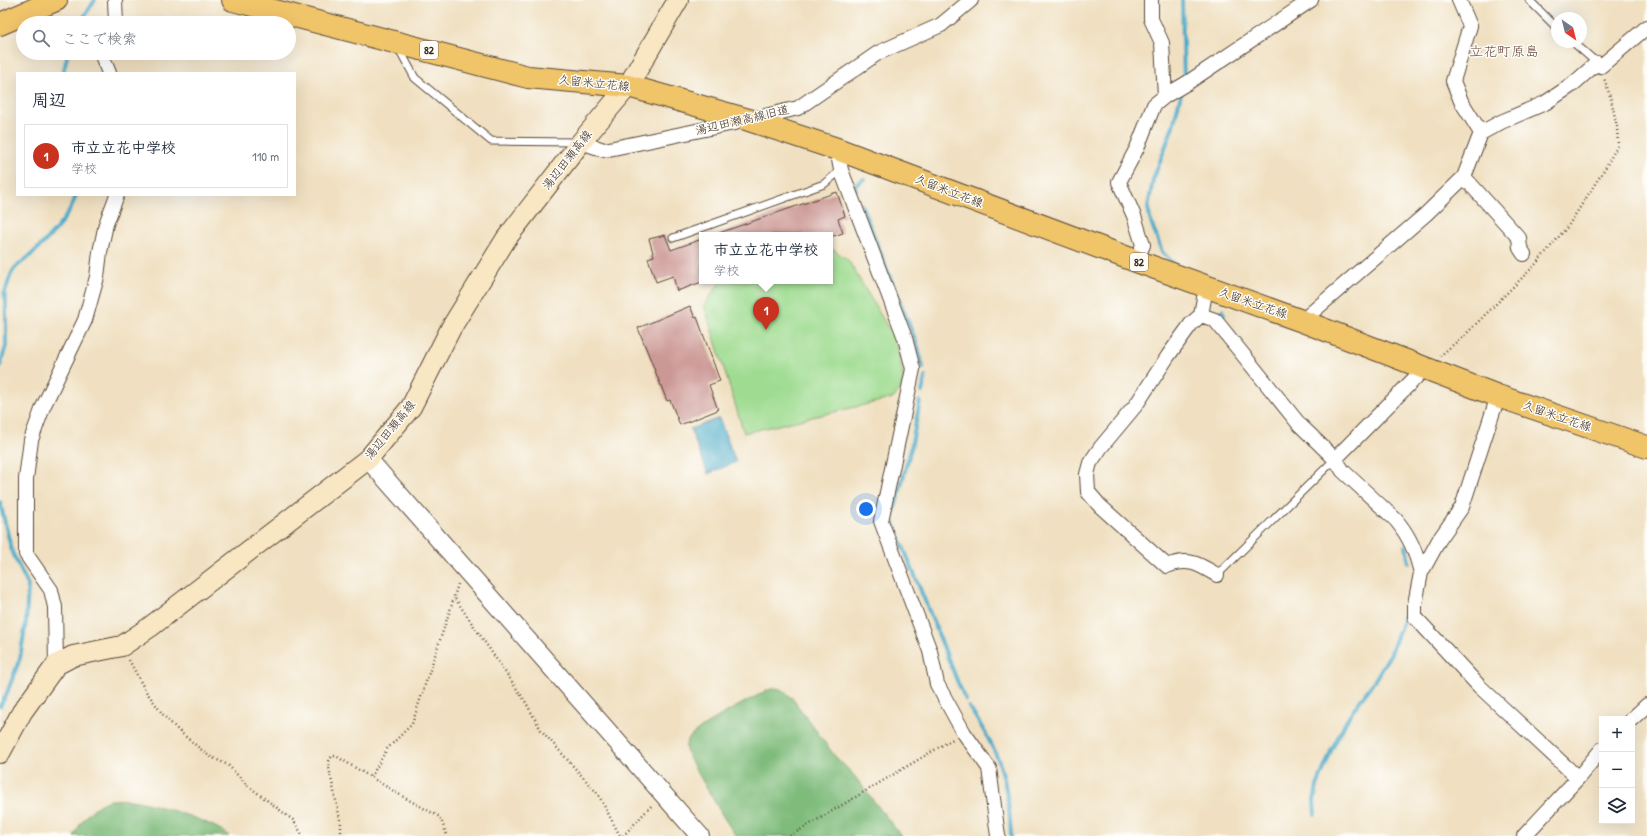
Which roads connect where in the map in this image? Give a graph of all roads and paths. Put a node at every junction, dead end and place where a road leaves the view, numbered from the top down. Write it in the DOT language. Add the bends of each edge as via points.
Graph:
graph roads {
  1 [pos="56,0"];
  2 [pos="115,0"];
  3 [pos="233,0"];
  4 [pos="678,0"];
  5 [pos="971,0"];
  6 [pos="1151,0"];
  7 [pos="1311,0"];
  8 [pos="1459,0"];
  9 [pos="1530,0"];
  10 [pos="19,16"];
  11 [pos="116,16"];
  12 [pos="296,16"];
  13 [pos="296,16"];
  14 [pos="16,17"];
  15 [pos="1551,22"];
  16 [pos="0,24"];
  17 [pos="1647,27"];
  18 [pos="394,41"];
  19 [pos="1579,48"];
  20 [pos="105,60"];
  21 [pos="1599,64"];
  22 [pos="109,72"];
  23 [pos="628,86"];
  24 [pos="1165,96"];
  25 [pos="749,120"];
  26 [pos="1481,133"];
  27 [pos="581,142"];
  28 [pos="837,149"];
  29 [pos="841,170"];
  30 [pos="1464,177"];
  31 [pos="117,196"];
  32 [pos="673,238"];
  33 [pos="1524,254"];
  34 [pos="1136,261"];
  35 [pos="1206,287"];
  36 [pos="1201,315"];
  37 [pos="1302,321"];
  38 [pos="1425,368"];
  39 [pos="1498,396"];
  40 [pos="1647,447"];
  41 [pos="368,459"];
  42 [pos="1335,459"];
  43 [pos="1421,573"];
  44 [pos="1217,576"];
  45 [pos="459,581"];
  46 [pos="454,597"];
  47 [pos="122,646"];
  48 [pos="56,665"];
  49 [pos="1647,705"];
  50 [pos="1635,716"];
  51 [pos="964,733"];
  52 [pos="1600,752"];
  53 [pos="0,753"];
  54 [pos="371,777"];
  55 [pos="1578,778"];
  56 [pos="653,804"];
  57 [pos="303,836"];
  58 [pos="341,836"];
  59 [pos="447,836"];
  60 [pos="621,836"];
  61 [pos="700,836"];
  62 [pos="790,836"];
  63 [pos="998,836"];
  64 [pos="1524,836"];
  1 -- 10 [label="main road"];
  2 -- 11 [label="street"];
  3 -- 13 [label="main road, 久留米立花線 / 82"];
  4 -- 23 [label="main road, 湯辺田瀬高線"];
  5 -- 25 [label="street, 湯辺田瀬高線旧道" via="941,25 878,53 798,108"];
  6 -- 24 [label="street" via="1151,18 1162,43"];
  7 -- 24 [label="street"];
  8 -- 26 [label="street" via="1470,26 1453,81 1461,101"];
  9 -- 15 [label="lane"];
  12 -- 18 [label="main road, 久留米立花線 / 82"];
  14 -- 16 [label="main road"];
  17 -- 21 [label="street"];
  18 -- 23 [label="main road, 久留米立花線 / 82" via="528,77"];
  18 -- 27 [label="lane" via="415,78 491,141"];
  19 -- 21 [label="lane"];
  20 -- 22 [label="street"];
  21 -- 26 [label="street" via="1545,103"];
  21 -- 38 [label="path" via="1617,127 1618,145 1604,170 1568,226 1535,265 1466,334"];
  23 -- 25 [label="main road, 久留米立花線 / 82"];
  23 -- 27 [label="main road, 湯辺田瀬高線"];
  24 -- 34 [label="street" via="1154,105 1137,148 1119,182 1143,244"];
  25 -- 27 [label="street, 湯辺田瀬高線旧道" via="604,150"];
  25 -- 28 [label="main road, 久留米立花線 / 82"];
  26 -- 30 [label="street"];
  27 -- 41 [label="main road, 湯辺田瀬高線" via="506,239 452,328 411,407"];
  28 -- 29 [label="street"];
  28 -- 34 [label="main road, 久留米立花線 / 82"];
  29 -- 32 [label="lane" via="824,184"];
  29 -- 51 [label="street" via="905,338 913,368 881,521 930,651 937,684"];
  30 -- 33 [label="street" via="1519,238 1520,248"];
  30 -- 37 [label="street" via="1426,214"];
  31 -- 48 [label="street" via="106,224 97,277 85,320 43,407 31,440 27,471 26,554 51,590 55,607"];
  34 -- 35 [label="main road, 久留米立花線 / 82"];
  35 -- 36 [label="street"];
  35 -- 37 [label="main road, 久留米立花線 / 82"];
  36 -- 42 [label="street" via="1215,320 1299,424"];
  36 -- 44 [label="street" via="1191,324 1136,405 1090,463 1087,474 1088,492 1100,506 1167,566 1177,561 1197,563"];
  37 -- 38 [label="main road, 久留米立花線 / 82"];
  38 -- 39 [label="main road, 久留米立花線 / 82"];
  38 -- 42 [label="street"];
  39 -- 40 [label="main road, 久留米立花線 / 82"];
  39 -- 43 [label="street" via="1462,507 1439,540"];
  41 -- 47 [label="main road, 湯辺田瀬高線"];
  41 -- 61 [label="street"];
  42 -- 43 [label="street" via="1343,471 1404,529 1416,553"];
  42 -- 44 [label="lane"];
  43 -- 55 [label="street" via="1415,617 1479,686"];
  45 -- 46 [label="path"];
  46 -- 54 [label="path" via="412,724 387,749"];
  46 -- 60 [label="path" via="525,701 541,730 598,794"];
  47 -- 48 [label="main road, 湯辺田瀬高線" via="73,656"];
  47 -- 57 [label="path" via="145,690 164,716 209,756 228,765 247,785 293,820"];
  48 -- 53 [label="main road, 湯辺田瀬高線" via="22,712"];
  49 -- 50 [label="street"];
  51 -- 62 [label="path"];
  51 -- 63 [label="street" via="989,768"];
  52 -- 55 [label="street"];
  54 -- 58 [label="path" via="336,756 332,756 329,761"];
  54 -- 59 [label="path" via="440,818"];
  55 -- 64 [label="street"];
  56 -- 60 [label="path"];
}
